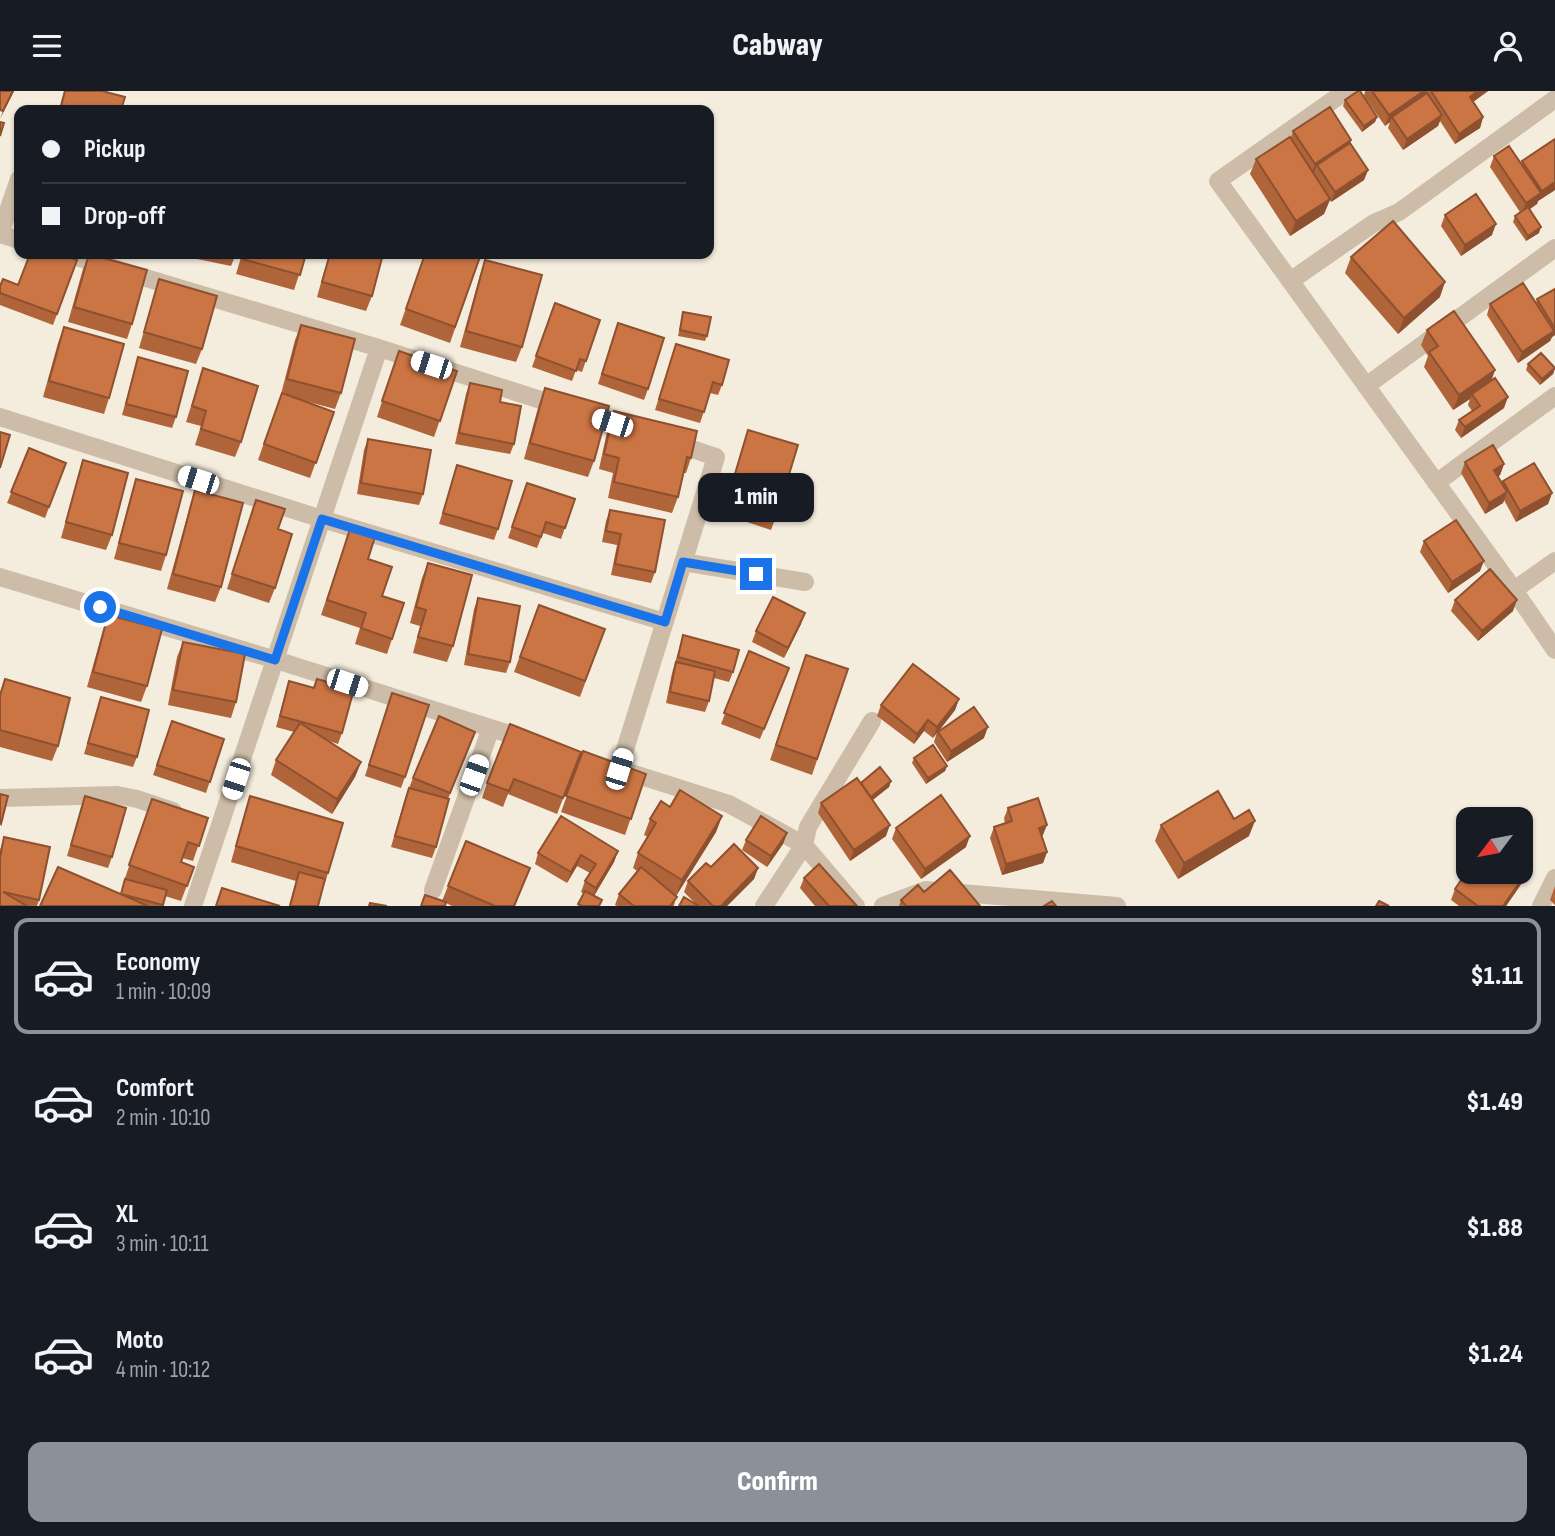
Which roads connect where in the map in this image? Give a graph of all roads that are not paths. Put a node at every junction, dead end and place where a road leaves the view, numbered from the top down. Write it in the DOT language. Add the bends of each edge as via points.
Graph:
graph roads {
  1 [pos="1346,91"];
  2 [pos="1555,99"];
  3 [pos="14,193"];
  4 [pos="0,234"];
  5 [pos="1555,248"];
  6 [pos="83,259"];
  7 [pos="1290,281"];
  8 [pos="379,348"];
  9 [pos="1366,386"];
  10 [pos="1555,396"];
  11 [pos="0,417"];
  12 [pos="1436,483"];
  13 [pos="322,519"];
  14 [pos="1555,561"];
  15 [pos="683,562"];
  16 [pos="0,577"];
  17 [pos="805,582"];
  18 [pos="1514,590"];
  19 [pos="665,622"];
  20 [pos="1555,650"];
  21 [pos="275,660"];
  22 [pos="872,721"];
  23 [pos="491,728"];
  24 [pos="542,745"];
  25 [pos="0,798"];
  26 [pos="184,814"];
  27 [pos="804,845"];
  28 [pos="1555,878"];
  29 [pos="433,890"];
  30 [pos="1044,902"];
  31 [pos="193,906"];
  32 [pos="764,906"];
  33 [pos="856,906"];
  34 [pos="883,906"];
  35 [pos="1117,906"];
  36 [pos="1541,906"];
  1 -- 7 [label="street" via="1218,181"];
  2 -- 7 [label="street" via="1399,212 1374,223"];
  3 -- 4 [label="street"];
  5 -- 9 [label="street"];
  6 -- 8 [label="street"];
  7 -- 9 [label="street"];
  8 -- 13 [label="street"];
  8 -- 15 [label="street" via="716,457"];
  9 -- 12 [label="street"];
  10 -- 12 [label="street"];
  11 -- 13 [label="street"];
  12 -- 18 [label="street"];
  13 -- 19 [label="street"];
  13 -- 21 [label="street"];
  14 -- 18 [label="street"];
  15 -- 17 [label="street"];
  15 -- 19 [label="street"];
  16 -- 21 [label="street"];
  18 -- 20 [label="street"];
  19 -- 27 [label="street" via="613,767 729,804"];
  21 -- 23 [label="street"];
  21 -- 31 [label="street" via="214,824"];
  22 -- 27 [label="street" via="808,827"];
  23 -- 24 [label="street"];
  23 -- 29 [label="street"];
  25 -- 26 [label="street" via="117,795"];
  27 -- 32 [label="street"];
  27 -- 33 [label="street"];
  28 -- 36 [label="street"];
  30 -- 34 [label="street" via="926,890"];
  30 -- 35 [label="street"];
}
